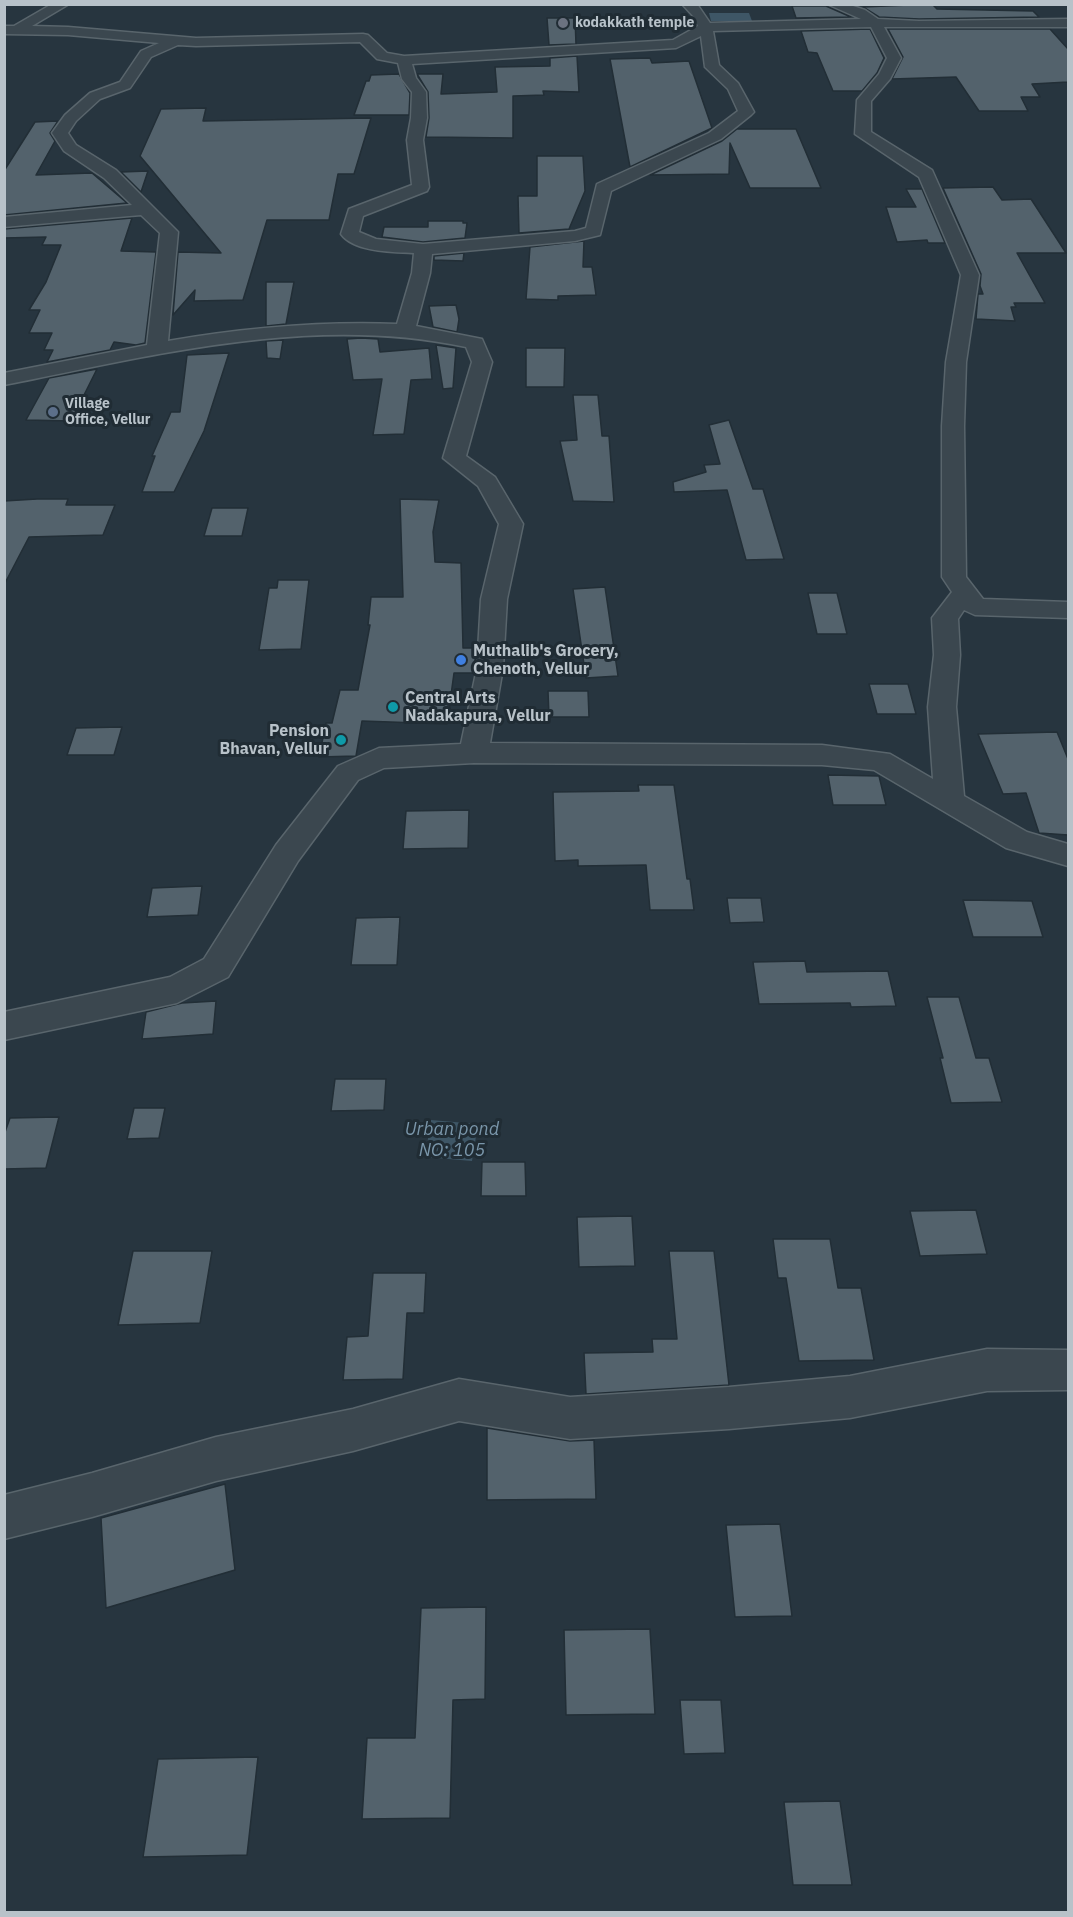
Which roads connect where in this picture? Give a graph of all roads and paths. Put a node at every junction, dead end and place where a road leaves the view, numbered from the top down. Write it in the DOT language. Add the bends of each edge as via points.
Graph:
graph roads {
  1 [pos="63,4"];
  2 [pos="688,4"];
  3 [pos="833,4"];
  4 [pos="875,23"];
  5 [pos="1068,23"];
  6 [pos="706,27"];
  7 [pos="9,30"];
  8 [pos="174,41"];
  9 [pos="404,60"];
  10 [pos="146,209"];
  11 [pos="4,222"];
  12 [pos="423,249"];
  13 [pos="405,330"];
  14 [pos="157,350"];
  15 [pos="4,379"];
  16 [pos="965,592"];
  17 [pos="1068,610"];
  18 [pos="474,753"];
  19 [pos="950,801"];
  20 [pos="1068,855"];
  21 [pos="4,1026"];
  22 [pos="1068,1370"];
  23 [pos="4,1517"];
  1 -- 7 [label="street"];
  2 -- 6 [label="street" via="701,14"];
  3 -- 4 [label="street"];
  4 -- 5 [label="street"];
  4 -- 6 [label="street"];
  4 -- 16 [label="street" via="894,58 885,76 864,100 863,134 926,174 970,275 956,362 953,426 954,577"];
  6 -- 9 [label="street" via="676,44"];
  6 -- 12 [label="street" via="712,68 731,81 746,112 736,121 715,136 603,188 594,231"];
  7 -- 8 [label="street"];
  8 -- 9 [label="street" via="363,38 382,56"];
  8 -- 10 [label="street" via="146,54 125,85 94,96 60,133 70,148 110,174"];
  9 -- 12 [label="street" via="409,79 419,92 415,140 421,187 355,213 350,234 372,244"];
  10 -- 11 [label="street"];
  10 -- 14 [label="street" via="169,232"];
  12 -- 13 [label="street" via="421,273"];
  13 -- 14 [label="street" via="294,330"];
  13 -- 18 [label="street" via="475,342 482,362 454,458 487,482 511,524 494,599 490,668"];
  14 -- 15 [label="street"];
  16 -- 17 [label="street" via="975,607"];
  16 -- 19 [label="street" via="945,618 947,655 942,707"];
  18 -- 19 [label="street" via="822,755 868,759 880,761"];
  18 -- 21 [label="street" via="378,758 348,773 287,853 216,968 177,988"];
  19 -- 20 [label="street" via="1017,840"];
  22 -- 23 [label="street" via="987,1370 850,1397 570,1418 459,1400 353,1430 216,1459"];
}
